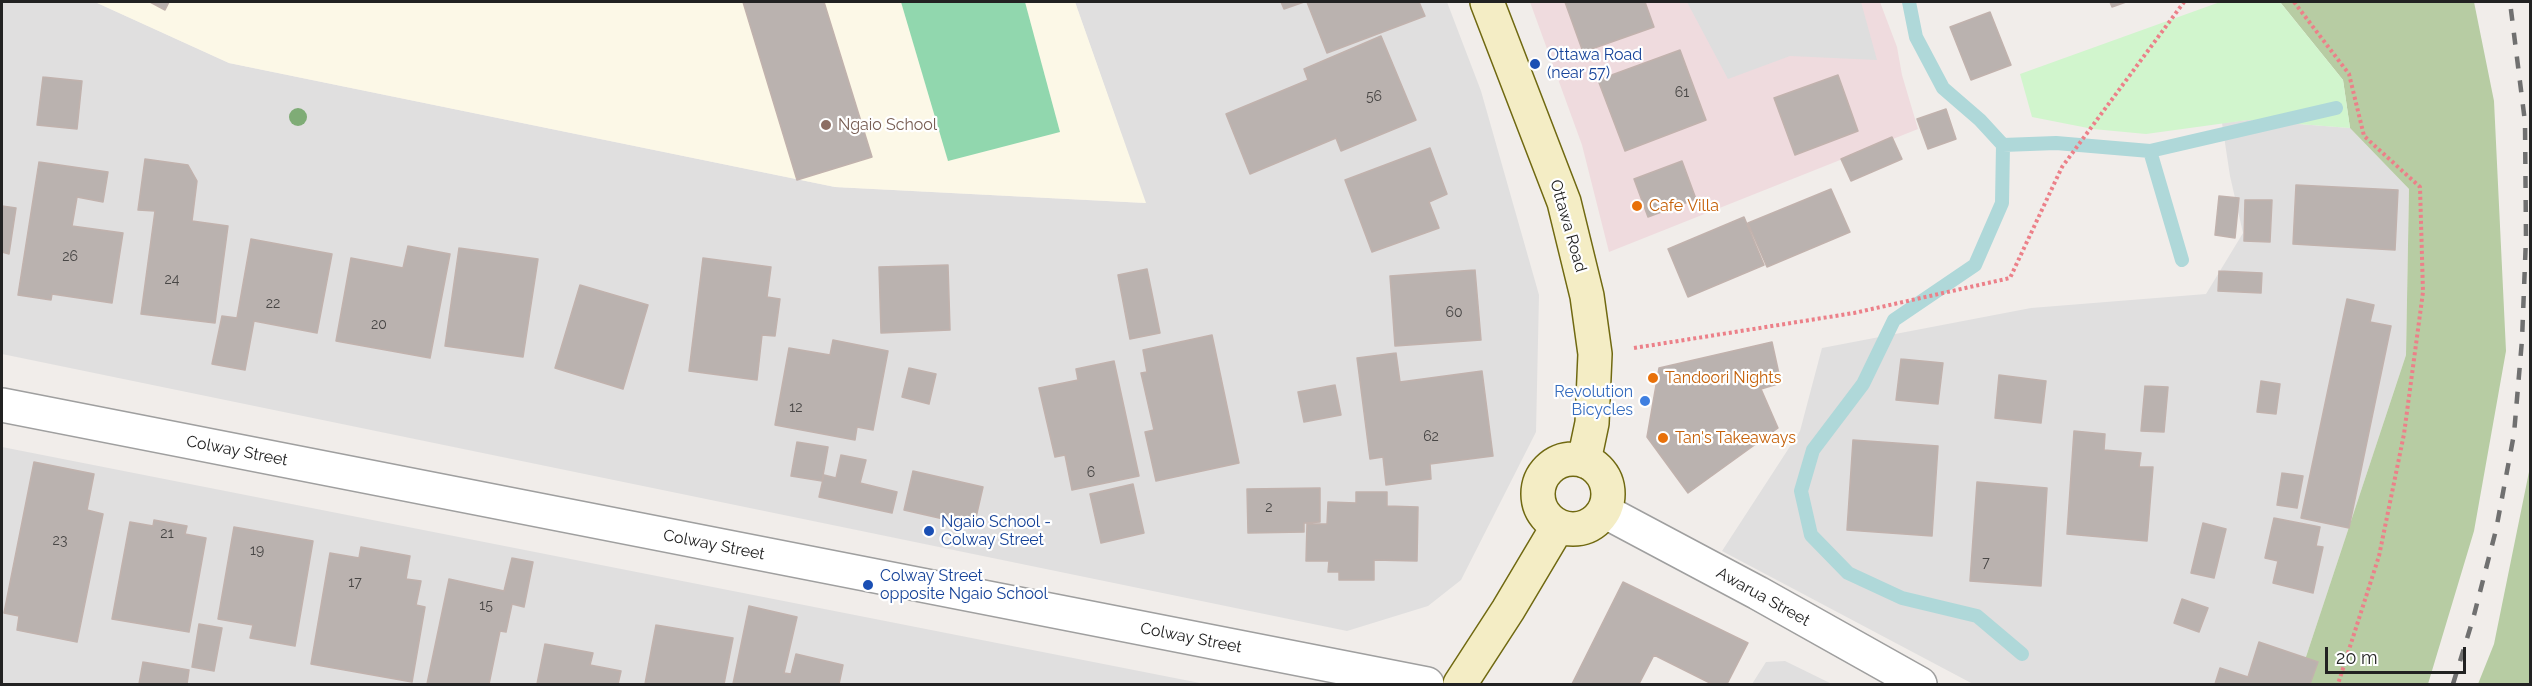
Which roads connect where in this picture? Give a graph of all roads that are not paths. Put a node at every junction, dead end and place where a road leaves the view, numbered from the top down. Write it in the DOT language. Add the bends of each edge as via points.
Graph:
graph roads {
  1 [pos="1487,2"];
  2 [pos="2,405"];
  3 [pos="1584,461"];
  4 [pos="1604,511"];
  5 [pos="1558,526"];
  6 [pos="1427,684"];
  7 [pos="1460,684"];
  8 [pos="1920,684"];
  1 -- 3 [label="main road, Ottawa Road" via="1564,202 1587,296 1595,354 1592,423"];
  2 -- 6 [label="street, Colway Street"];
  3 -- 4 [label="main road" via="1603,476 1607,487"];
  3 -- 5 [label="main road" via="1560,461 1542,476 1538,499 1548,519"];
  4 -- 5 [label="main road" via="1588,525 1568,529"];
  4 -- 8 [label="street, Awarua Street"];
  5 -- 7 [label="main road"];
}
